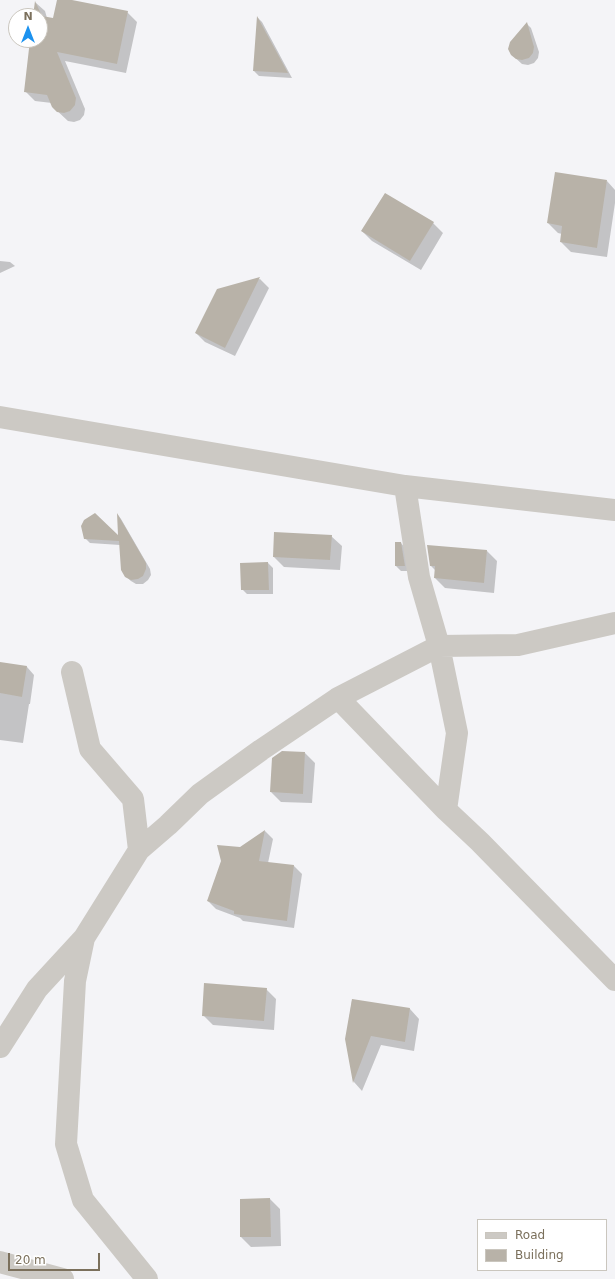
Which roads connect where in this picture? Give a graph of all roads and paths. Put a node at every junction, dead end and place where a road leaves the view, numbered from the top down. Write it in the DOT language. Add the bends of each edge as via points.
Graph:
graph roads {
  1 [pos="0,417"];
  2 [pos="405,486"];
  3 [pos="615,510"];
  4 [pos="615,623"];
  5 [pos="439,646"];
  6 [pos="72,672"];
  7 [pos="338,698"];
  8 [pos="446,810"];
  9 [pos="139,850"];
  10 [pos="84,938"];
  11 [pos="615,980"];
  12 [pos="0,1047"];
  13 [pos="0,1262"];
  14 [pos="64,1279"];
  15 [pos="147,1279"];
  1 -- 2 [label="street"];
  2 -- 3 [label="street"];
  2 -- 5 [label="street" via="420,577"];
  4 -- 5 [label="street" via="518,645"];
  5 -- 7 [label="street"];
  5 -- 8 [label="street" via="457,733"];
  6 -- 9 [label="street" via="90,749 133,800"];
  7 -- 8 [label="street"];
  7 -- 9 [label="street" via="200,794"];
  8 -- 11 [label="street"];
  9 -- 10 [label="street"];
  10 -- 12 [label="street" via="37,990"];
  10 -- 15 [label="street" via="75,981 66,1144 83,1200"];
  13 -- 14 [label="street"];
}
